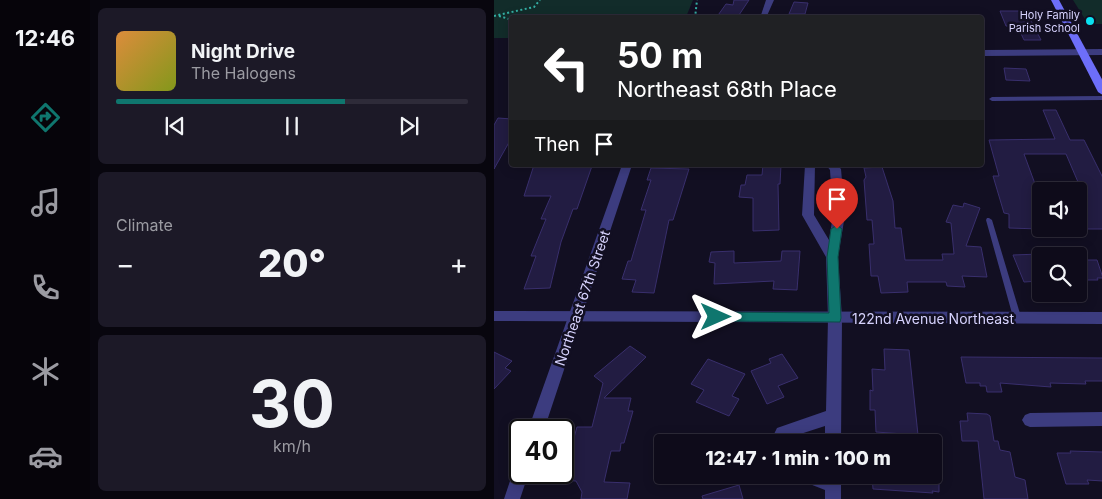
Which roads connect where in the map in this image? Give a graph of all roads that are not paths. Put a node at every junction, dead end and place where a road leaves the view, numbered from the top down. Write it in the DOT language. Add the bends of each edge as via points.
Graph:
graph roads {
  1 [pos="770,0"];
  2 [pos="1055,0"];
  3 [pos="763,15"];
  4 [pos="1102,52"];
  5 [pos="984,53"];
  6 [pos="1083,53"];
  7 [pos="1102,92"];
  8 [pos="1102,98"];
  9 [pos="992,99"];
  10 [pos="625,167"];
  11 [pos="810,167"];
  12 [pos="832,167"];
  13 [pos="989,220"];
  14 [pos="832,257"];
  15 [pos="494,316"];
  16 [pos="576,316"];
  17 [pos="1017,317"];
  18 [pos="835,318"];
  19 [pos="1102,318"];
  20 [pos="833,416"];
  21 [pos="540,419"];
  22 [pos="1102,419"];
  23 [pos="1030,420"];
  24 [pos="782,434"];
  25 [pos="833,434"];
  26 [pos="517,484"];
  27 [pos="512,499"];
  1 -- 3 [label="street"];
  2 -- 6 [label="main road"];
  4 -- 6 [label="street"];
  5 -- 6 [label="street"];
  6 -- 7 [label="main road"];
  8 -- 9 [label="lane"];
  10 -- 16 [label="street, Northeast 67th Street"];
  11 -- 14 [label="street" via="808,215"];
  12 -- 14 [label="street" via="839,216"];
  13 -- 17 [label="lane"];
  14 -- 18 [label="street"];
  15 -- 16 [label="street, 122nd Avenue Northeast"];
  16 -- 18 [label="street, 122nd Avenue Northeast"];
  16 -- 21 [label="street, Northeast 67th Street"];
  17 -- 18 [label="street, 122nd Avenue Northeast"];
  17 -- 19 [label="street, 122nd Avenue Northeast"];
  18 -- 20 [label="street"];
  20 -- 24 [label="street"];
  20 -- 25 [label="street"];
  22 -- 23 [label="street"];
  26 -- 27 [label="street"];
}
